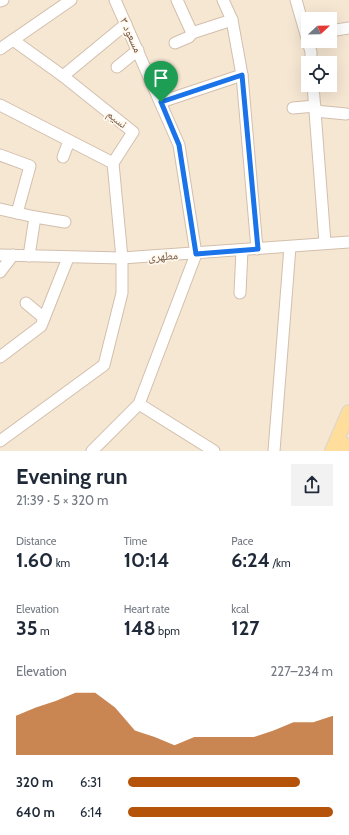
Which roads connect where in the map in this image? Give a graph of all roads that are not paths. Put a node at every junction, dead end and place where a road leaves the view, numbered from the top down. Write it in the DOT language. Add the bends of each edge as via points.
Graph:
graph roads {
  1 [pos="3,0"];
  2 [pos="71,0"];
  3 [pos="115,0"];
  4 [pos="178,0"];
  5 [pos="223,0"];
  6 [pos="296,0"];
  7 [pos="0,1"];
  8 [pos="301,16"];
  9 [pos="232,20"];
  10 [pos="126,24"];
  11 [pos="349,28"];
  12 [pos="337,30"];
  13 [pos="192,33"];
  14 [pos="13,40"];
  15 [pos="175,43"];
  16 [pos="0,49"];
  17 [pos="138,50"];
  18 [pos="118,67"];
  19 [pos="242,75"];
  20 [pos="63,76"];
  21 [pos="314,92"];
  22 [pos="161,102"];
  23 [pos="0,105"];
  24 [pos="292,108"];
  25 [pos="315,109"];
  26 [pos="346,114"];
  27 [pos="69,141"];
  28 [pos="0,155"];
  29 [pos="62,157"];
  30 [pos="112,163"];
  31 [pos="0,209"];
  32 [pos="17,213"];
  33 [pos="35,217"];
  34 [pos="65,222"];
  35 [pos="349,242"];
  36 [pos="325,243"];
  37 [pos="290,247"];
  38 [pos="258,249"];
  39 [pos="242,250"];
  40 [pos="196,254"];
  41 [pos="0,255"];
  42 [pos="13,255"];
  43 [pos="29,256"];
  44 [pos="68,258"];
  45 [pos="122,258"];
  46 [pos="0,272"];
  47 [pos="240,293"];
  48 [pos="26,303"];
  49 [pos="44,318"];
  50 [pos="0,357"];
  51 [pos="139,404"];
  52 [pos="349,412"];
  53 [pos="0,441"];
  54 [pos="334,446"];
  55 [pos="349,447"];
  56 [pos="92,451"];
  57 [pos="214,451"];
  58 [pos="274,451"];
  1 -- 7 [label="street"];
  2 -- 14 [label="street"];
  3 -- 10 [label="street, مسعود ۳"];
  4 -- 13 [label="street"];
  5 -- 9 [label="street"];
  6 -- 8 [label="street"];
  9 -- 13 [label="street"];
  9 -- 19 [label="street"];
  10 -- 17 [label="street, مسعود ۳"];
  10 -- 20 [label="street"];
  11 -- 12 [label="street"];
  13 -- 15 [label="street" via="189,38"];
  14 -- 16 [label="street"];
  14 -- 20 [label="street, نسیم"];
  17 -- 18 [label="street"];
  17 -- 22 [label="street, مسعود ۳"];
  19 -- 22 [label="street"];
  19 -- 38 [label="street"];
  20 -- 30 [label="street, نسیم" via="134,132"];
  21 -- 25 [label="street"];
  22 -- 40 [label="street, مسعود ۳" via="179,145"];
  23 -- 27 [label="street"];
  24 -- 25 [label="street"];
  25 -- 26 [label="street"];
  25 -- 36 [label="street"];
  27 -- 29 [label="street"];
  27 -- 30 [label="street"];
  28 -- 32 [label="street" via="30,166"];
  30 -- 45 [label="street"];
  31 -- 32 [label="street"];
  32 -- 33 [label="street"];
  33 -- 34 [label="street"];
  33 -- 43 [label="street"];
  35 -- 36 [label="street, مطهری"];
  36 -- 37 [label="street, مطهری"];
  37 -- 38 [label="street, مطهری"];
  37 -- 58 [label="street"];
  38 -- 39 [label="street, مطهری"];
  39 -- 40 [label="street, مطهری"];
  39 -- 47 [label="street"];
  40 -- 45 [label="street, مطهری"];
  40 -- 51 [label="street"];
  41 -- 42 [label="street, مطهری"];
  42 -- 43 [label="street, مطهری"];
  42 -- 46 [label="street"];
  43 -- 44 [label="street, مطهری"];
  44 -- 45 [label="street, مطهری"];
  44 -- 49 [label="street"];
  45 -- 53 [label="street" via="122,293 104,365"];
  48 -- 49 [label="street"];
  49 -- 50 [label="street" via="41,326"];
  51 -- 56 [label="street"];
  51 -- 57 [label="street"];
  52 -- 54 [label="main road"];
  54 -- 55 [label="main road"];
}
